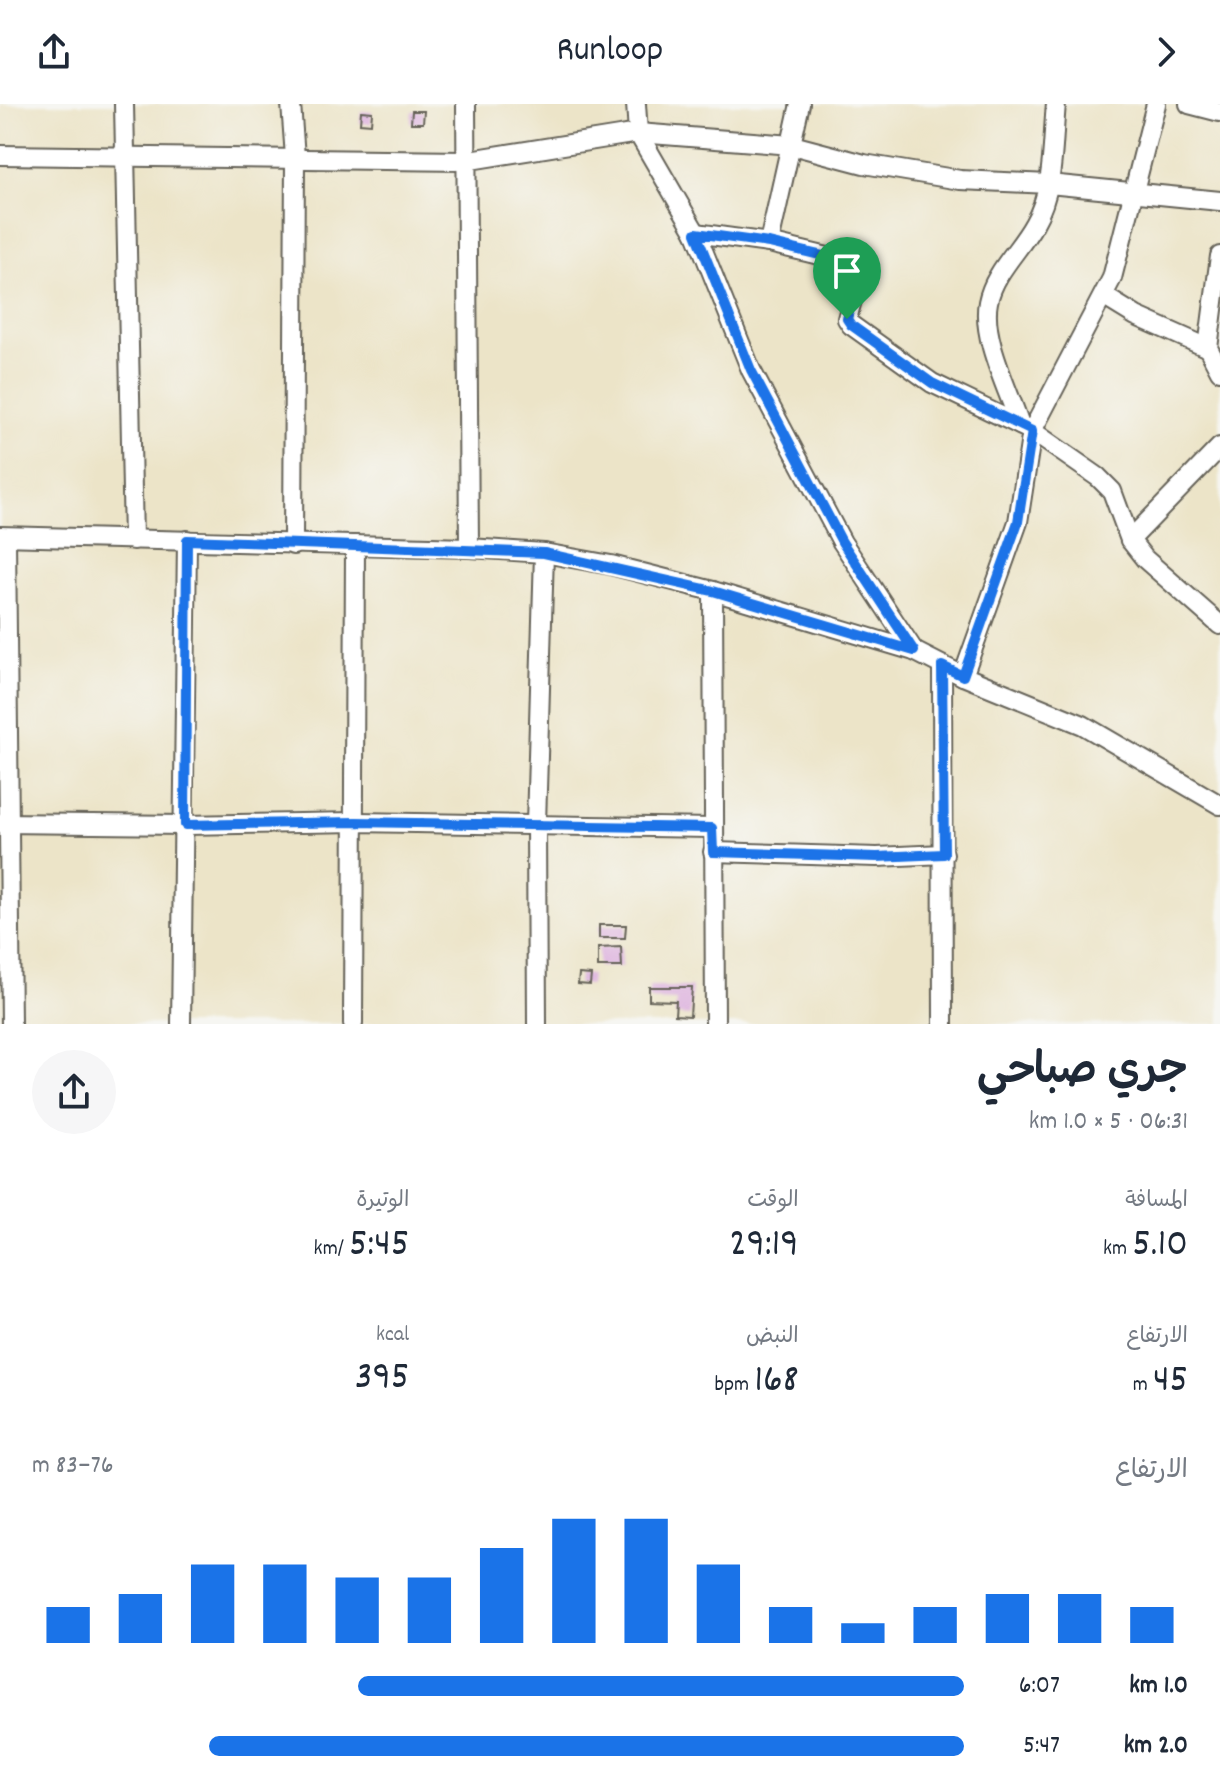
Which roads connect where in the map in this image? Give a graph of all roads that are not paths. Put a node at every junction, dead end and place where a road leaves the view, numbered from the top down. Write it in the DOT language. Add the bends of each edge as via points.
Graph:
graph roads {
  1 [pos="124,104"];
  2 [pos="291,104"];
  3 [pos="466,104"];
  4 [pos="636,104"];
  5 [pos="800,104"];
  6 [pos="1056,104"];
  7 [pos="1156,104"];
  8 [pos="1189,104"];
  9 [pos="1220,112"];
  10 [pos="638,133"];
  11 [pos="792,145"];
  12 [pos="0,155"];
  13 [pos="127,155"];
  14 [pos="295,157"];
  15 [pos="464,161"];
  16 [pos="1049,184"];
  17 [pos="1134,193"];
  18 [pos="1220,201"];
  19 [pos="696,233"];
  20 [pos="769,243"];
  21 [pos="1220,256"];
  22 [pos="1105,297"];
  23 [pos="1208,348"];
  24 [pos="1220,371"];
  25 [pos="1026,428"];
  26 [pos="1220,447"];
  27 [pos="3,536"];
  28 [pos="133,540"];
  29 [pos="187,540"];
  30 [pos="1130,540"];
  31 [pos="293,545"];
  32 [pos="355,545"];
  33 [pos="469,548"];
  34 [pos="544,553"];
  35 [pos="713,591"];
  36 [pos="1220,625"];
  37 [pos="914,651"];
  38 [pos="942,666"];
  39 [pos="963,676"];
  40 [pos="1220,805"];
  41 [pos="356,822"];
  42 [pos="3,823"];
  43 [pos="536,824"];
  44 [pos="185,825"];
  45 [pos="712,828"];
  46 [pos="713,852"];
  47 [pos="944,854"];
  48 [pos="11,1024"];
  49 [pos="181,1024"];
  50 [pos="353,1024"];
  51 [pos="537,1024"];
  52 [pos="715,1024"];
  53 [pos="943,1024"];
  1 -- 13 [label="street"];
  2 -- 14 [label="street"];
  3 -- 15 [label="street"];
  4 -- 10 [label="street"];
  5 -- 11 [label="street"];
  6 -- 16 [label="street"];
  7 -- 17 [label="street"];
  8 -- 9 [label="street"];
  10 -- 11 [label="street"];
  10 -- 15 [label="street"];
  10 -- 19 [label="street"];
  11 -- 16 [label="street" via="960,180"];
  11 -- 20 [label="street"];
  12 -- 13 [label="street"];
  13 -- 14 [label="street"];
  13 -- 28 [label="street"];
  14 -- 15 [label="street"];
  14 -- 31 [label="street"];
  15 -- 33 [label="street"];
  16 -- 17 [label="street"];
  16 -- 25 [label="street" via="1035,222 998,275 988,302 988,334"];
  17 -- 18 [label="street"];
  17 -- 22 [label="street"];
  19 -- 20 [label="street"];
  19 -- 37 [label="street" via="751,370 842,542"];
  20 -- 25 [label="street" via="857,264 860,271 847,319 851,325 932,383"];
  21 -- 23 [label="street"];
  22 -- 23 [label="street"];
  22 -- 25 [label="street"];
  23 -- 24 [label="street"];
  25 -- 30 [label="street" via="1112,491"];
  25 -- 39 [label="street" via="1018,522"];
  26 -- 30 [label="street"];
  27 -- 28 [label="street"];
  27 -- 42 [label="street"];
  28 -- 29 [label="street"];
  29 -- 31 [label="street"];
  29 -- 44 [label="street"];
  30 -- 36 [label="street"];
  31 -- 32 [label="street"];
  32 -- 33 [label="street"];
  32 -- 41 [label="street"];
  33 -- 34 [label="street"];
  34 -- 35 [label="street"];
  34 -- 43 [label="street"];
  35 -- 37 [label="street"];
  35 -- 45 [label="street"];
  37 -- 38 [label="street"];
  38 -- 39 [label="street"];
  38 -- 47 [label="street"];
  39 -- 40 [label="street" via="1083,725"];
  41 -- 43 [label="street"];
  41 -- 44 [label="street"];
  41 -- 50 [label="street"];
  42 -- 44 [label="street"];
  42 -- 48 [label="street"];
  43 -- 45 [label="street"];
  43 -- 51 [label="street"];
  44 -- 49 [label="street"];
  45 -- 46 [label="street"];
  46 -- 47 [label="street"];
  46 -- 52 [label="street"];
  47 -- 53 [label="street"];
}
